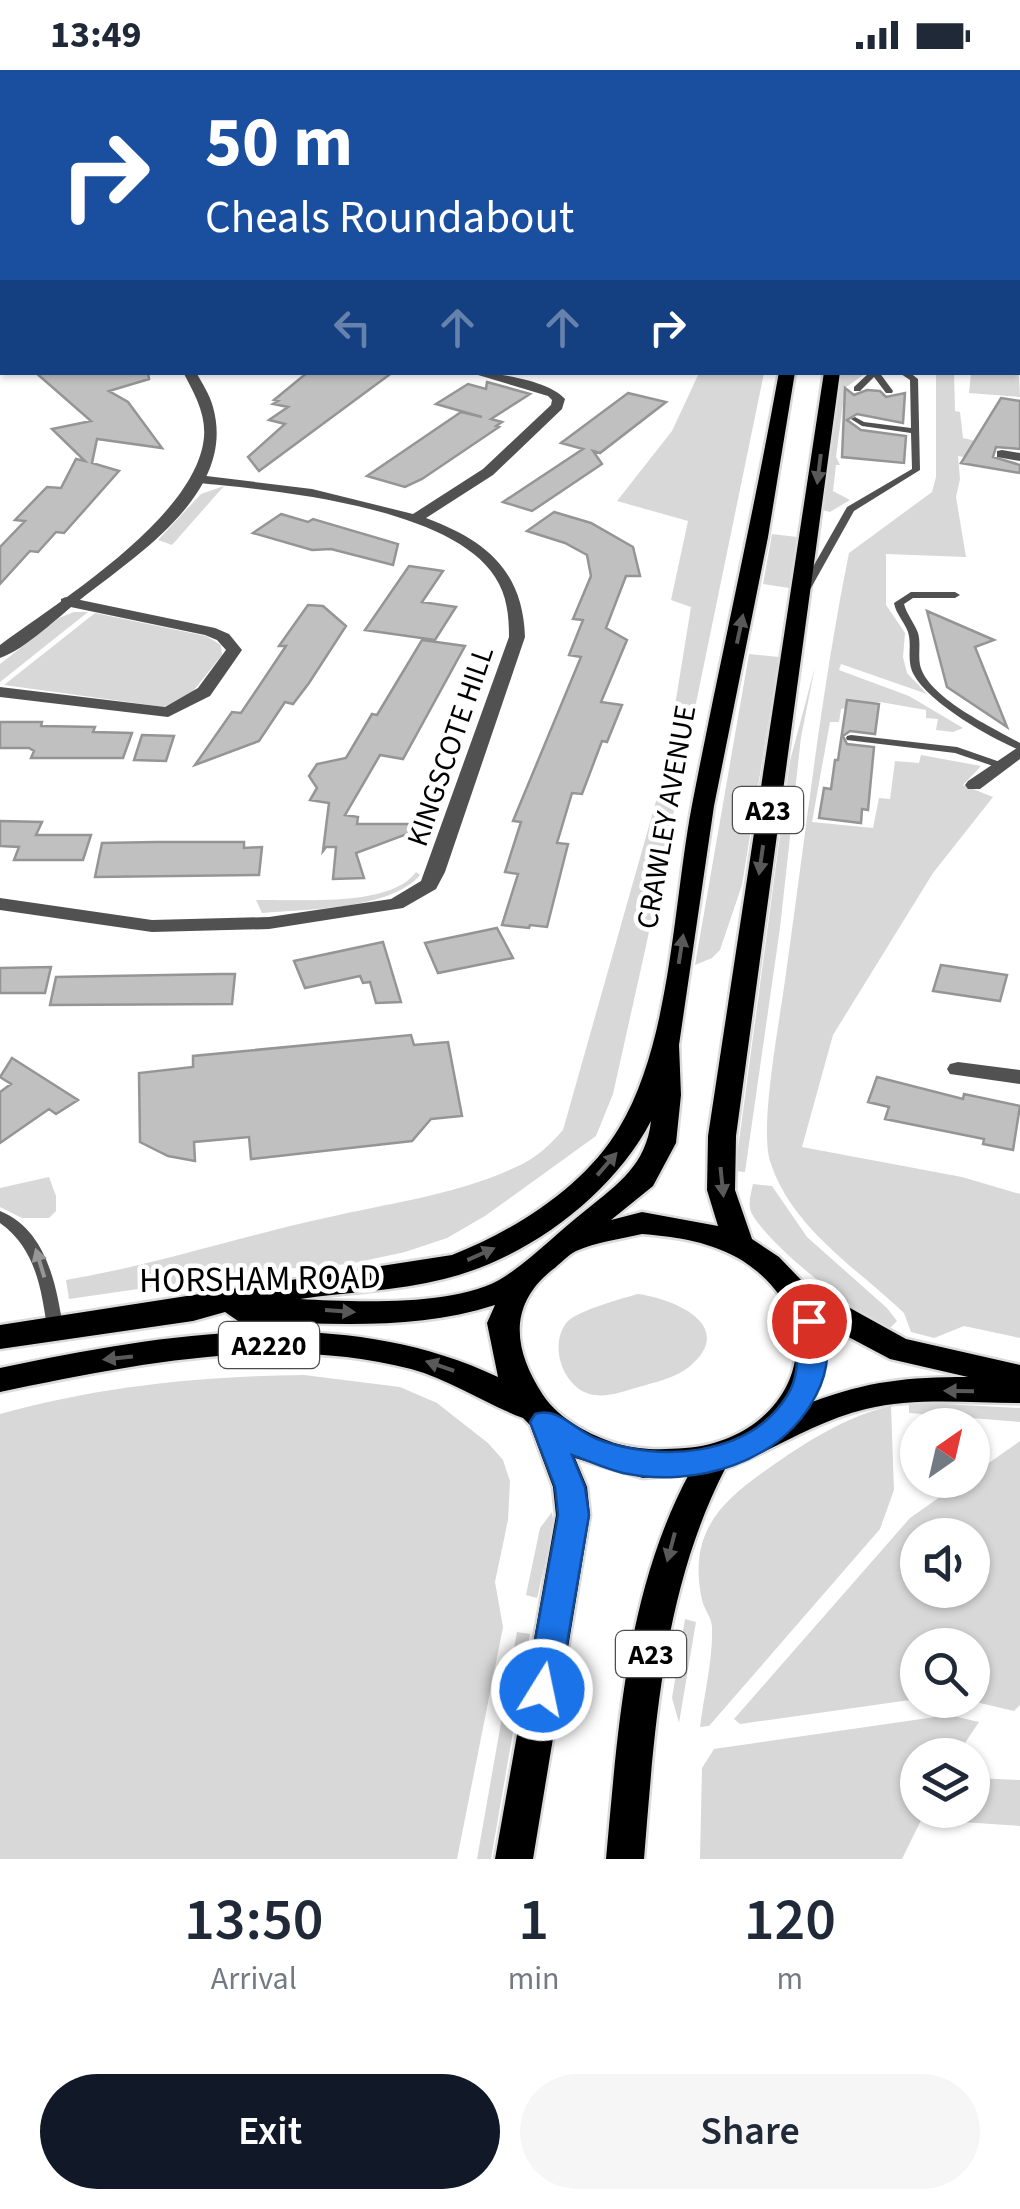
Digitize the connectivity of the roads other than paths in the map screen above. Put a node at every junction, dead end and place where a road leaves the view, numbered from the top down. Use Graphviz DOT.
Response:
graph roads {
  1 [pos="191,375"];
  2 [pos="485,375"];
  3 [pos="786,375"];
  4 [pos="832,375"];
  5 [pos="873,375"];
  6 [pos="876,375"];
  7 [pos="914,376"];
  8 [pos="857,389"];
  9 [pos="888,392"];
  10 [pos="855,419"];
  11 [pos="916,431"];
  12 [pos="1002,454"];
  13 [pos="1020,457"];
  14 [pos="198,480"];
  15 [pos="413,520"];
  16 [pos="955,594"];
  17 [pos="802,595"];
  18 [pos="66,602"];
  19 [pos="0,653"];
  20 [pos="0,692"];
  21 [pos="850,738"];
  22 [pos="1020,749"];
  23 [pos="999,765"];
  24 [pos="974,786"];
  25 [pos="0,904"];
  26 [pos="666,1045"];
  27 [pos="958,1069"];
  28 [pos="1020,1077"];
  29 [pos="0,1216"];
  30 [pos="568,1239"];
  31 [pos="739,1245"];
  32 [pos="518,1284"];
  33 [pos="794,1291"];
  34 [pos="179,1309"];
  35 [pos="55,1326"];
  36 [pos="0,1336"];
  37 [pos="1020,1377"];
  38 [pos="0,1380"];
  39 [pos="1020,1390"];
  40 [pos="537,1415"];
  41 [pos="775,1430"];
  42 [pos="713,1460"];
  43 [pos="514,1859"];
  44 [pos="625,1859"];
  1 -- 14 [label="street"];
  2 -- 15 [label="street"];
  26 -- 3 [label="main road, CRAWLEY AVENUE / A23, one-way"];
  4 -- 17 [label="main road, A23, one-way"];
  5 -- 8 [label="lane"];
  6 -- 9 [label="lane"];
  7 -- 11 [label="lane"];
  10 -- 11 [label="lane"];
  11 -- 17 [label="lane"];
  12 -- 13 [label="street"];
  14 -- 15 [label="street, KINGSCOTE HILL"];
  14 -- 18 [label="street"];
  15 -- 25 [label="street, KINGSCOTE HILL"];
  16 -- 22 [label="lane"];
  17 -- 31 [label="main road, A23, one-way"];
  18 -- 19 [label="street"];
  18 -- 20 [label="street"];
  21 -- 23 [label="lane"];
  22 -- 23 [label="street"];
  23 -- 24 [label="street"];
  26 -- 30 [label="main road, CRAWLEY AVENUE / A23"];
  34 -- 26 [label="main road, A2220, one-way"];
  27 -- 28 [label="street"];
  35 -- 29 [label="lane, one-way"];
  30 -- 31 [label="main road"];
  30 -- 32 [label="main road"];
  31 -- 33 [label="main road"];
  34 -- 32 [label="main road, HORSHAM ROAD / A2220, one-way"];
  32 -- 40 [label="main road"];
  33 -- 37 [label="main road"];
  33 -- 41 [label="main road"];
  34 -- 35 [label="main road, HORSHAM ROAD / A2220"];
  35 -- 36 [label="main road, HORSHAM ROAD / A2220"];
  40 -- 38 [label="main road, A2220, one-way"];
  39 -- 41 [label="main road, one-way"];
  40 -- 42 [label="main road"];
  40 -- 43 [label="main road"];
  41 -- 42 [label="main road"];
  42 -- 44 [label="main road, A23, one-way"];
}
